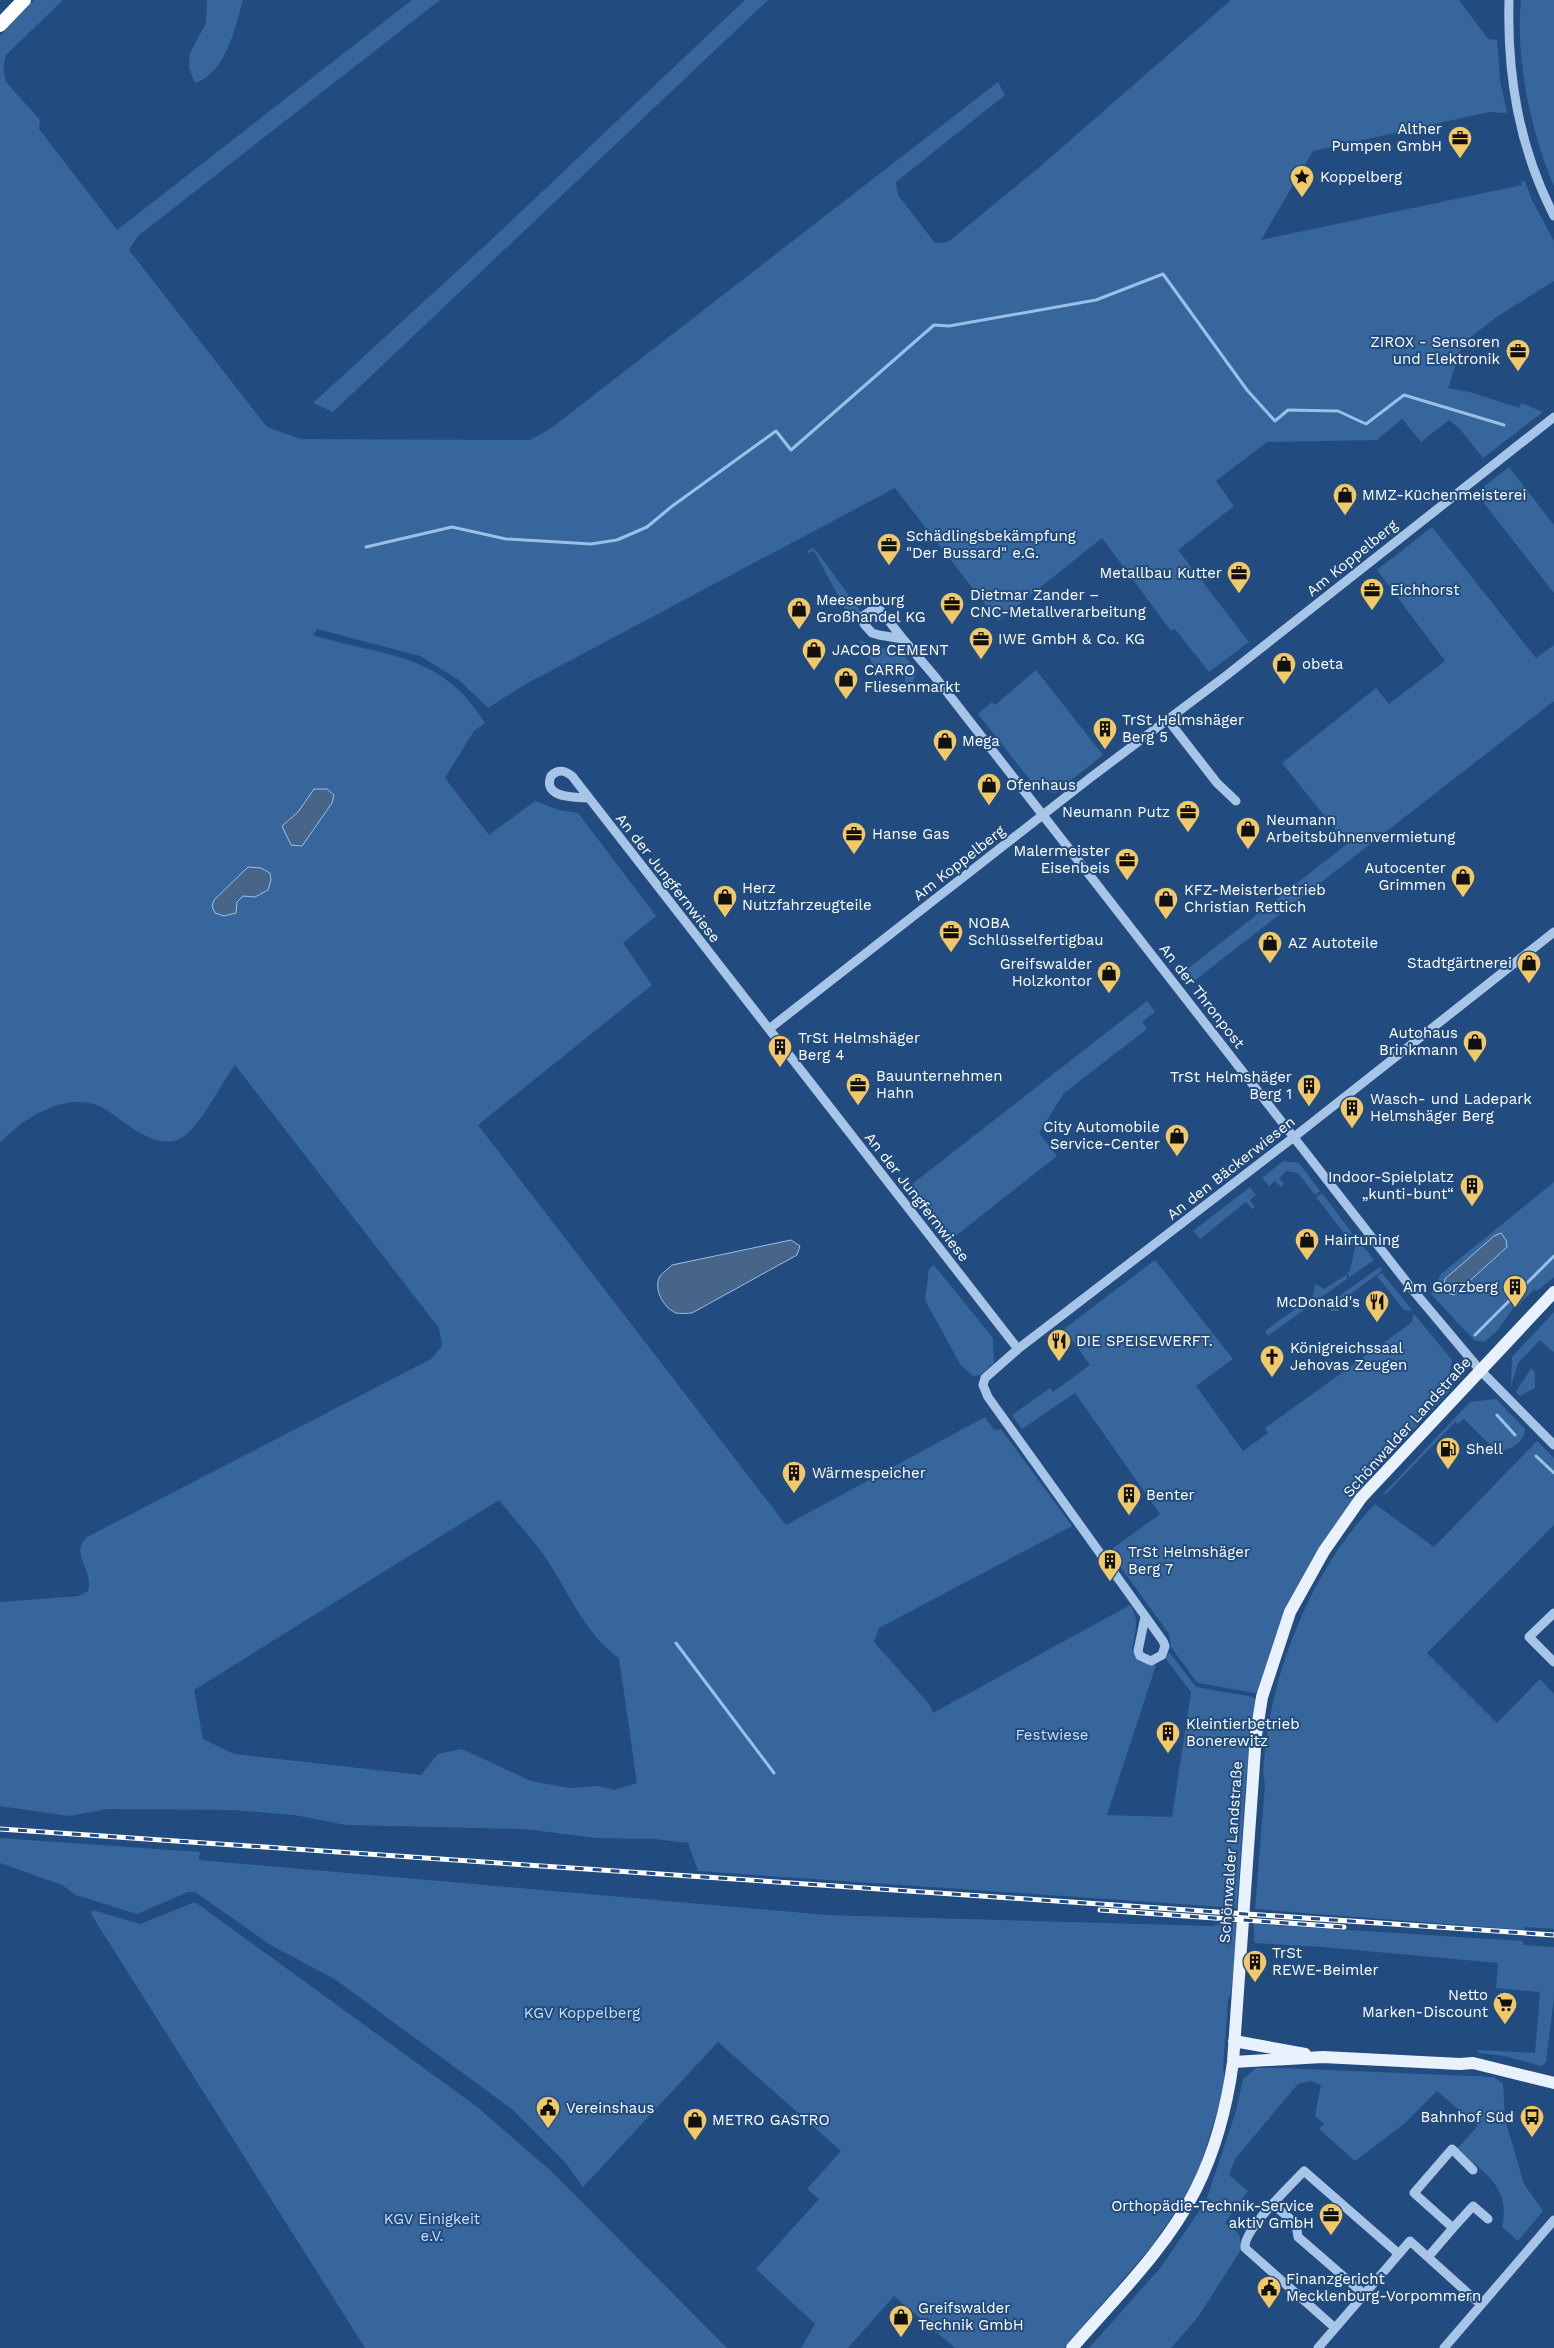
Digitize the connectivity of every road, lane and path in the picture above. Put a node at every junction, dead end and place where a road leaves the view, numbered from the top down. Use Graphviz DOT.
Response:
graph roads {
  1 [pos="24,0"];
  2 [pos="1510,0"];
  3 [pos="0,26"];
  4 [pos="1554,216"];
  5 [pos="1554,417"];
  6 [pos="903,639"];
  7 [pos="1168,720"];
  8 [pos="588,798"];
  9 [pos="1236,801"];
  10 [pos="1043,815"];
  11 [pos="1554,932"];
  12 [pos="769,1029"];
  13 [pos="1294,1137"];
  14 [pos="1554,1292"];
  15 [pos="1018,1349"];
  16 [pos="1480,1370"];
  17 [pos="1554,1445"];
  18 [pos="1554,1613"];
  19 [pos="1145,1617"];
  20 [pos="1554,1662"];
  21 [pos="1234,2041"];
  22 [pos="1323,2057"];
  23 [pos="1233,2062"];
  24 [pos="1554,2083"];
  25 [pos="1473,2170"];
  26 [pos="1274,2205"];
  27 [pos="1488,2219"];
  28 [pos="1554,2220"];
  29 [pos="1453,2228"];
  30 [pos="1399,2254"];
  31 [pos="1428,2257"];
  32 [pos="1365,2295"];
  33 [pos="1481,2305"];
  34 [pos="1335,2328"];
  35 [pos="1072,2348"];
  36 [pos="1318,2348"];
  37 [pos="1444,2348"];
  1 -- 3 [label="highway"];
  2 -- 4 [label="street"];
  5 -- 7 [label="street, Am Koppelberg"];
  6 -- 10 [label="street, An der Thronpost"];
  7 -- 9 [label="street"];
  7 -- 10 [label="street, Am Koppelberg"];
  8 -- 12 [label="street, An der Jungfernwiese"];
  10 -- 12 [label="street, Am Koppelberg"];
  10 -- 13 [label="street, An der Thronpost"];
  11 -- 13 [label="street, An den Bäckerwiesen"];
  12 -- 15 [label="street, An der Jungfernwiese"];
  13 -- 15 [label="street, An den Bäckerwiesen"];
  13 -- 16 [label="street, An der Thronpost"];
  14 -- 16 [label="main road, Schönwalder Landstraße"];
  15 -- 19 [label="street"];
  16 -- 17 [label="street"];
  16 -- 21 [label="main road, Schönwalder Landstraße"];
  18 -- 20 [label="street"];
  21 -- 22 [label="main road"];
  21 -- 23 [label="main road, Schönwalder Landstraße"];
  22 -- 23 [label="main road"];
  22 -- 24 [label="main road"];
  23 -- 35 [label="main road, Schönwalder Landstraße"];
  25 -- 29 [label="street"];
  26 -- 30 [label="street"];
  26 -- 32 [label="street"];
  26 -- 34 [label="street"];
  27 -- 29 [label="street"];
  28 -- 33 [label="street"];
  29 -- 31 [label="street"];
  30 -- 31 [label="street"];
  30 -- 32 [label="street"];
  31 -- 33 [label="street"];
  32 -- 34 [label="street"];
  33 -- 37 [label="street"];
  34 -- 36 [label="street"];
}
